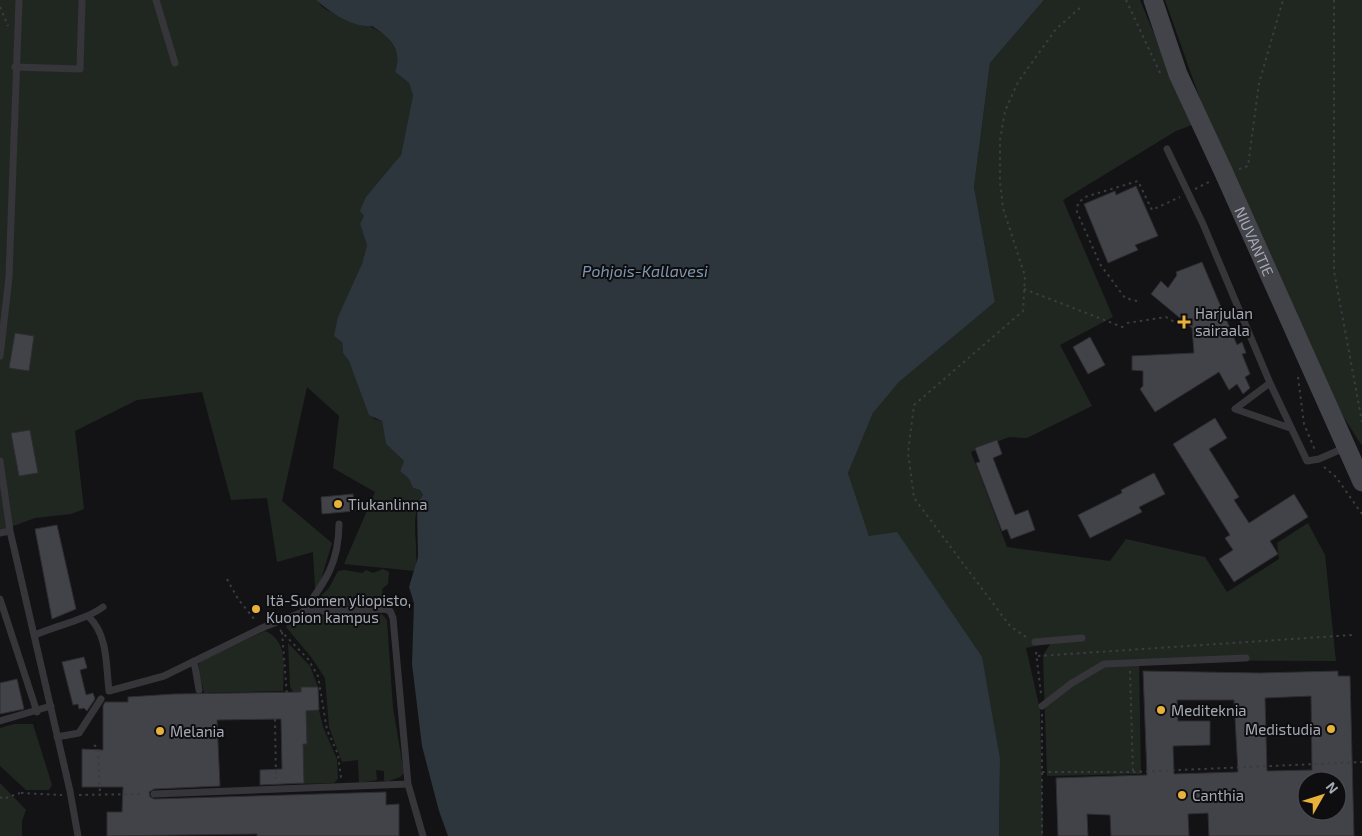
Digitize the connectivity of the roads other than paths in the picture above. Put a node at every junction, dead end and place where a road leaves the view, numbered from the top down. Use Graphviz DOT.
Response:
graph roads {
  1 [pos="20,0"];
  2 [pos="82,0"];
  3 [pos="156,0"];
  4 [pos="1153,0"];
  5 [pos="175,63"];
  6 [pos="15,67"];
  7 [pos="1167,149"];
  8 [pos="0,344"];
  9 [pos="0,356"];
  10 [pos="1270,383"];
  11 [pos="1290,428"];
  12 [pos="1346,447"];
  13 [pos="0,461"];
  14 [pos="1362,482"];
  15 [pos="339,524"];
  16 [pos="10,531"];
  17 [pos="0,533"];
  18 [pos="0,599"];
  19 [pos="103,607"];
  20 [pos="303,612"];
  21 [pos="89,617"];
  22 [pos="35,634"];
  23 [pos="1082,638"];
  24 [pos="1035,642"];
  25 [pos="1246,658"];
  26 [pos="194,661"];
  27 [pos="199,690"];
  28 [pos="101,698"];
  29 [pos="51,706"];
  30 [pos="1042,706"];
  31 [pos="37,712"];
  32 [pos="0,721"];
  33 [pos="58,737"];
  34 [pos="408,784"];
  35 [pos="154,794"];
  36 [pos="78,836"];
  37 [pos="424,836"];
  1 -- 6 [label="lane"];
  2 -- 6 [label="lane"];
  3 -- 5 [label="lane"];
  4 -- 12 [label="street, NIUVANTIE"];
  6 -- 8 [label="lane"];
  7 -- 10 [label="lane"];
  8 -- 9 [label="lane"];
  10 -- 11 [label="lane"];
  10 -- 11 [label="lane"];
  11 -- 12 [label="lane"];
  12 -- 14 [label="street, NIUVANTIE"];
  13 -- 16 [label="lane"];
  15 -- 20 [label="lane"];
  16 -- 17 [label="lane"];
  16 -- 22 [label="lane"];
  18 -- 31 [label="lane"];
  19 -- 21 [label="lane"];
  20 -- 26 [label="lane"];
  20 -- 34 [label="lane"];
  21 -- 22 [label="lane"];
  21 -- 26 [label="lane"];
  22 -- 29 [label="lane"];
  23 -- 24 [label="lane"];
  25 -- 30 [label="lane"];
  26 -- 27 [label="lane"];
  28 -- 33 [label="lane"];
  29 -- 31 [label="lane"];
  29 -- 33 [label="lane"];
  31 -- 32 [label="lane"];
  33 -- 36 [label="lane"];
  34 -- 35 [label="lane"];
  34 -- 37 [label="lane"];
}
